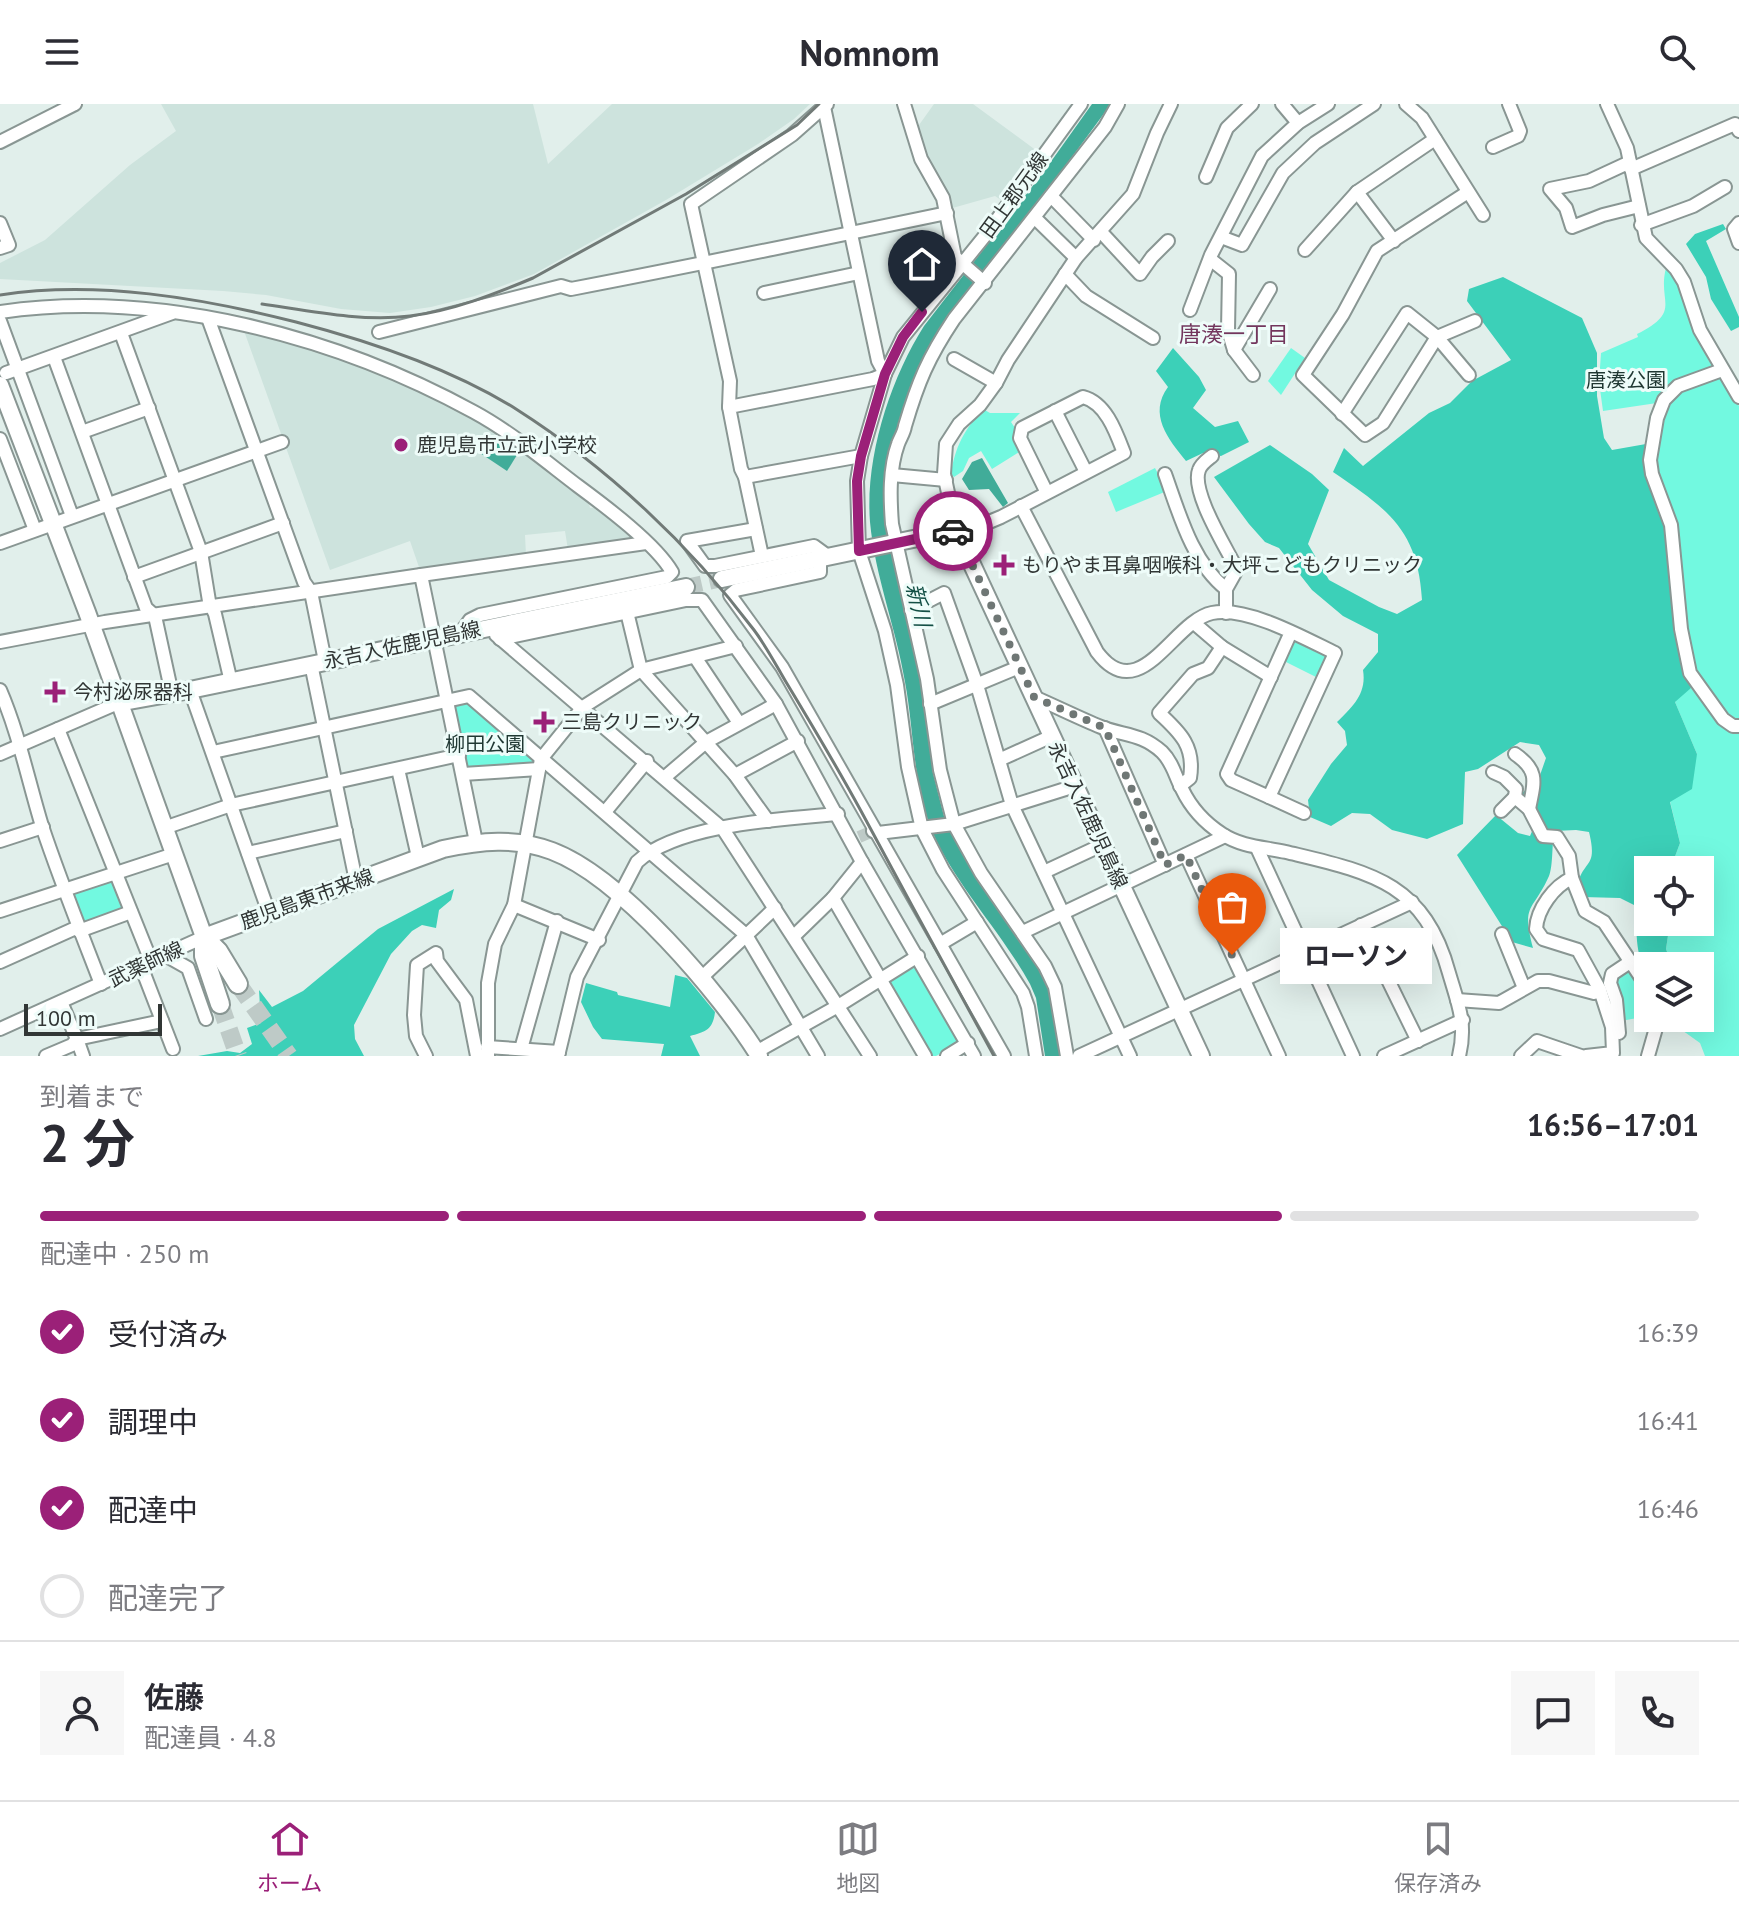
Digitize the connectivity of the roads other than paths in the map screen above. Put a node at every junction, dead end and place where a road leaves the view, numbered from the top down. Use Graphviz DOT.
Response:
graph roads {
  1 [pos="75,104"];
  2 [pos="904,104"];
  3 [pos="1081,104"];
  4 [pos="1118,104"];
  5 [pos="1171,104"];
  6 [pos="1252,104"];
  7 [pos="1282,104"];
  8 [pos="1328,104"];
  9 [pos="1374,104"];
  10 [pos="1406,104"];
  11 [pos="1428,104"];
  12 [pos="1509,104"];
  13 [pos="1607,104"];
  14 [pos="826,105"];
  15 [pos="49,110"];
  16 [pos="1422,118"];
  17 [pos="1298,123"];
  18 [pos="1739,131"];
  19 [pos="1435,139"];
  20 [pos="0,142"];
  21 [pos="1493,147"];
  22 [pos="1630,166"];
  23 [pos="1206,177"];
  24 [pos="1725,187"];
  25 [pos="1357,192"];
  26 [pos="1468,192"];
  27 [pos="1051,196"];
  28 [pos="1639,206"];
  29 [pos="947,213"];
  30 [pos="1483,215"];
  31 [pos="1035,218"];
  32 [pos="0,223"];
  33 [pos="1739,223"];
  34 [pos="1641,225"];
  35 [pos="850,234"];
  36 [pos="1097,236"];
  37 [pos="1221,237"];
  38 [pos="1168,241"];
  39 [pos="1394,241"];
  40 [pos="1739,243"];
  41 [pos="0,248"];
  42 [pos="1305,250"];
  43 [pos="1076,258"];
  44 [pos="1210,259"];
  45 [pos="706,263"];
  46 [pos="962,265"];
  47 [pos="859,273"];
  48 [pos="1065,274"];
  49 [pos="985,283"];
  50 [pos="1270,289"];
  51 [pos="764,293"];
  52 [pos="1190,310"];
  53 [pos="0,312"];
  54 [pos="172,313"];
  55 [pos="208,318"];
  56 [pos="0,321"];
  57 [pos="1475,321"];
  58 [pos="379,332"];
  59 [pos="121,333"];
  60 [pos="1437,337"];
  61 [pos="1153,338"];
  62 [pos="1234,350"];
  63 [pos="54,357"];
  64 [pos="954,359"];
  65 [pos="1722,370"];
  66 [pos="885,374"];
  67 [pos="1253,375"];
  68 [pos="1469,375"];
  69 [pos="8,376"];
  70 [pos="996,383"];
  71 [pos="1739,397"];
  72 [pos="729,407"];
  73 [pos="149,408"];
  74 [pos="1055,411"];
  75 [pos="1342,414"];
  76 [pos="82,432"];
  77 [pos="0,439"];
  78 [pos="282,442"];
  79 [pos="256,451"];
  80 [pos="861,456"];
  81 [pos="1212,456"];
  82 [pos="1086,472"];
  83 [pos="1165,474"];
  84 [pos="892,475"];
  85 [pos="745,477"];
  86 [pos="174,480"];
  87 [pos="946,480"];
  88 [pos="1047,493"];
  89 [pos="108,504"];
  90 [pos="1021,506"];
  91 [pos="72,516"];
  92 [pos="53,523"];
  93 [pos="283,523"];
  94 [pos="756,529"];
  95 [pos="35,530"];
  96 [pos="956,530"];
  97 [pos="0,543"];
  98 [pos="646,543"];
  99 [pos="896,543"];
  100 [pos="859,551"];
  101 [pos="201,552"];
  102 [pos="762,556"];
  103 [pos="825,558"];
  104 [pos="421,575"];
  105 [pos="134,577"];
  106 [pos="722,579"];
  107 [pos="686,587"];
  108 [pos="1226,589"];
  109 [pos="311,592"];
  110 [pos="212,606"];
  111 [pos="911,610"];
  112 [pos="627,612"];
  113 [pos="1226,613"];
  114 [pos="155,616"];
  115 [pos="1194,623"];
  116 [pos="91,625"];
  117 [pos="1291,632"];
  118 [pos="494,633"];
  119 [pos="460,634"];
  120 [pos="434,640"];
  121 [pos="0,642"];
  122 [pos="736,646"];
  123 [pos="1222,647"];
  124 [pos="695,657"];
  125 [pos="318,663"];
  126 [pos="1019,667"];
  127 [pos="641,670"];
  128 [pos="1271,677"];
  129 [pos="231,682"];
  130 [pos="977,685"];
  131 [pos="0,690"];
  132 [pos="190,690"];
  133 [pos="172,694"];
  134 [pos="1034,697"];
  135 [pos="448,700"];
  136 [pos="118,703"];
  137 [pos="776,704"];
  138 [pos="930,704"];
  139 [pos="583,707"];
  140 [pos="739,723"];
  141 [pos="1739,726"];
  142 [pos="325,728"];
  143 [pos="1105,728"];
  144 [pos="58,729"];
  145 [pos="1052,736"];
  146 [pos="798,741"];
  147 [pos="706,742"];
  148 [pos="19,746"];
  149 [pos="213,752"];
  150 [pos="0,754"];
  151 [pos="1515,754"];
  152 [pos="459,755"];
  153 [pos="999,760"];
  154 [pos="647,761"];
  155 [pos="540,764"];
  156 [pos="398,769"];
  157 [pos="1493,772"];
  158 [pos="463,774"];
  159 [pos="735,775"];
  160 [pos="665,777"];
  161 [pos="335,782"];
  162 [pos="1075,786"];
  163 [pos="1180,786"];
  164 [pos="1269,797"];
  165 [pos="1515,797"];
  166 [pos="231,805"];
  167 [pos="1012,805"];
  168 [pos="1529,809"];
  169 [pos="1501,811"];
  170 [pos="605,812"];
  171 [pos="1304,813"];
  172 [pos="838,814"];
  173 [pos="768,821"];
  174 [pos="954,824"];
  175 [pos="43,827"];
  176 [pos="164,828"];
  177 [pos="723,829"];
  178 [pos="922,829"];
  179 [pos="346,831"];
  180 [pos="875,832"];
  181 [pos="1225,836"];
  182 [pos="0,841"];
  183 [pos="476,842"];
  184 [pos="524,844"];
  185 [pos="1102,845"];
  186 [pos="1257,848"];
  187 [pos="649,851"];
  188 [pos="248,853"];
  189 [pos="174,854"];
  190 [pos="1186,855"];
  191 [pos="418,857"];
  192 [pos="862,862"];
  193 [pos="1165,865"];
  194 [pos="115,872"];
  195 [pos="1044,872"];
  196 [pos="1572,878"];
  197 [pos="356,881"];
  198 [pos="1121,886"];
  199 [pos="65,889"];
  200 [pos="619,895"];
  201 [pos="833,898"];
  202 [pos="1412,902"];
  203 [pos="514,905"];
  204 [pos="775,908"];
  205 [pos="0,911"];
  206 [pos="131,912"];
  207 [pos="269,913"];
  208 [pos="1062,913"];
  209 [pos="557,921"];
  210 [pos="977,922"];
  211 [pos="1361,925"];
  212 [pos="79,929"];
  213 [pos="1023,932"];
  214 [pos="1502,934"];
  215 [pos="746,935"];
  216 [pos="794,936"];
  217 [pos="204,937"];
  218 [pos="599,940"];
  219 [pos="940,944"];
  220 [pos="1304,952"];
  221 [pos="165,955"];
  222 [pos="918,956"];
  223 [pos="0,962"];
  224 [pos="1630,962"];
  225 [pos="146,964"];
  226 [pos="1634,968"];
  227 [pos="700,979"];
  228 [pos="879,980"];
  229 [pos="1243,980"];
  230 [pos="101,984"];
  231 [pos="238,984"];
  232 [pos="1524,988"];
  233 [pos="1600,990"];
  234 [pos="1457,1000"];
  235 [pos="61,1002"];
  236 [pos="220,1004"];
  237 [pos="838,1006"];
  238 [pos="1179,1010"];
  239 [pos="206,1019"];
  240 [pos="1463,1020"];
  241 [pos="162,1021"];
  242 [pos="801,1027"];
  243 [pos="0,1029"];
  244 [pos="1655,1032"];
  245 [pos="1121,1037"];
  246 [pos="77,1039"];
  247 [pos="1418,1041"];
  248 [pos="968,1043"];
  249 [pos="173,1049"];
  250 [pos="521,1049"];
  251 [pos="1555,1051"];
  252 [pos="484,1053"];
  253 [pos="559,1054"];
  254 [pos="757,1054"];
  255 [pos="1463,1055"];
  256 [pos="46,1056"];
  257 [pos="83,1056"];
  258 [pos="426,1056"];
  259 [pos="818,1056"];
  260 [pos="870,1056"];
  261 [pos="925,1056"];
  262 [pos="947,1056"];
  263 [pos="974,1056"];
  264 [pos="1004,1056"];
  265 [pos="1036,1056"];
  266 [pos="1067,1056"];
  267 [pos="1079,1056"];
  268 [pos="1130,1056"];
  269 [pos="1201,1056"];
  270 [pos="1279,1056"];
  271 [pos="1353,1056"];
  272 [pos="1384,1056"];
  273 [pos="1521,1056"];
  274 [pos="1583,1056"];
  275 [pos="1620,1056"];
  276 [pos="1648,1056"];
  1 -- 15 [label="street"];
  2 -- 29 [label="street"];
  3 -- 46 [label="street, 田上郡元線"];
  4 -- 27 [label="street"];
  5 -- 36 [label="street"];
  6 -- 23 [label="street"];
  7 -- 17 [label="street"];
  8 -- 17 [label="street"];
  9 -- 37 [label="street"];
  10 -- 16 [label="street"];
  11 -- 16 [label="street"];
  12 -- 21 [label="street"];
  13 -- 22 [label="street"];
  14 -- 35 [label="street"];
  14 -- 45 [label="street"];
  15 -- 20 [label="street"];
  16 -- 19 [label="street"];
  17 -- 37 [label="street"];
  18 -- 22 [label="street"];
  19 -- 25 [label="street"];
  19 -- 26 [label="street"];
  22 -- 28 [label="street"];
  22 -- 28 [label="street"];
  24 -- 34 [label="street"];
  25 -- 39 [label="street"];
  25 -- 42 [label="street"];
  26 -- 30 [label="street"];
  26 -- 39 [label="street"];
  27 -- 31 [label="street"];
  27 -- 36 [label="street"];
  28 -- 34 [label="street"];
  29 -- 35 [label="street"];
  29 -- 46 [label="street"];
  31 -- 43 [label="street"];
  31 -- 49 [label="street"];
  32 -- 41 [label="street"];
  33 -- 40 [label="street"];
  34 -- 65 [label="street"];
  35 -- 45 [label="street"];
  35 -- 47 [label="street"];
  36 -- 38 [label="street"];
  36 -- 43 [label="street"];
  37 -- 44 [label="street"];
  39 -- 75 [label="street"];
  43 -- 48 [label="street"];
  44 -- 52 [label="street"];
  44 -- 62 [label="street"];
  45 -- 58 [label="street"];
  45 -- 72 [label="street"];
  46 -- 49 [label="street"];
  46 -- 66 [label="street, 田上郡元線"];
  47 -- 51 [label="street"];
  47 -- 66 [label="street"];
  48 -- 61 [label="street"];
  48 -- 70 [label="street"];
  49 -- 84 [label="street"];
  50 -- 62 [label="street"];
  53 -- 54 [label="street"];
  54 -- 55 [label="street"];
  54 -- 59 [label="street"];
  55 -- 79 [label="street"];
  55 -- 98 [label="street"];
  56 -- 69 [label="street"];
  57 -- 60 [label="street"];
  59 -- 63 [label="street"];
  59 -- 73 [label="street"];
  60 -- 68 [label="street"];
  60 -- 75 [label="street"];
  60 -- 75 [label="street"];
  62 -- 67 [label="street"];
  63 -- 69 [label="street"];
  63 -- 76 [label="street"];
  64 -- 70 [label="street"];
  65 -- 71 [label="street"];
  65 -- 141 [label="street"];
  66 -- 72 [label="street"];
  66 -- 80 [label="street, 田上郡元線"];
  69 -- 91 [label="street"];
  69 -- 92 [label="main road"];
  70 -- 87 [label="street"];
  72 -- 85 [label="street"];
  73 -- 76 [label="street"];
  73 -- 86 [label="street"];
  74 -- 82 [label="street"];
  74 -- 82 [label="street"];
  74 -- 88 [label="street"];
  76 -- 89 [label="street"];
  77 -- 95 [label="street"];
  78 -- 79 [label="street"];
  79 -- 86 [label="street"];
  79 -- 93 [label="street"];
  80 -- 85 [label="street"];
  80 -- 100 [label="street, 田上郡元線"];
  81 -- 108 [label="street"];
  82 -- 88 [label="street"];
  83 -- 108 [label="street"];
  84 -- 87 [label="street"];
  84 -- 99 [label="street"];
  85 -- 94 [label="street"];
  86 -- 89 [label="street"];
  86 -- 101 [label="street"];
  87 -- 96 [label="street"];
  88 -- 90 [label="street"];
  89 -- 91 [label="street"];
  89 -- 105 [label="street"];
  90 -- 96 [label="street"];
  90 -- 115 [label="street"];
  91 -- 92 [label="street"];
  92 -- 95 [label="street"];
  92 -- 116 [label="main road"];
  93 -- 101 [label="street"];
  93 -- 109 [label="street"];
  94 -- 102 [label="street"];
  94 -- 102 [label="street"];
  95 -- 97 [label="street"];
  96 -- 99 [label="main road"];
  96 -- 126 [label="main road, 永吉入佐鹿児島線"];
  98 -- 104 [label="street"];
  98 -- 119 [label="street"];
  99 -- 100 [label="main road"];
  99 -- 111 [label="street"];
  100 -- 103 [label="main road"];
  100 -- 178 [label="street, 田上郡元線"];
  101 -- 105 [label="street"];
  101 -- 110 [label="street"];
  102 -- 103 [label="street"];
  103 -- 106 [label="main road"];
  103 -- 180 [label="street"];
  104 -- 109 [label="street"];
  104 -- 120 [label="street"];
  105 -- 114 [label="street"];
  107 -- 118 [label="main road, 永吉入佐鹿児島線"];
  108 -- 113 [label="street"];
  109 -- 110 [label="street"];
  109 -- 125 [label="street"];
  110 -- 114 [label="street"];
  110 -- 129 [label="street"];
  111 -- 130 [label="street"];
  111 -- 138 [label="street"];
  112 -- 118 [label="street"];
  112 -- 122 [label="street"];
  112 -- 127 [label="street"];
  113 -- 115 [label="street"];
  113 -- 117 [label="street"];
  114 -- 116 [label="street"];
  114 -- 133 [label="street"];
  115 -- 123 [label="street"];
  116 -- 121 [label="street"];
  116 -- 136 [label="main road"];
  117 -- 128 [label="street"];
  117 -- 164 [label="street"];
  118 -- 119 [label="main road, 永吉入佐鹿児島線"];
  118 -- 139 [label="street"];
  119 -- 120 [label="main road, 永吉入佐鹿児島線"];
  120 -- 125 [label="main road, 永吉入佐鹿児島線"];
  120 -- 135 [label="street"];
  122 -- 124 [label="street"];
  122 -- 137 [label="street"];
  123 -- 128 [label="street"];
  123 -- 163 [label="street"];
  124 -- 127 [label="street"];
  124 -- 140 [label="street"];
  125 -- 129 [label="main road, 永吉入佐鹿児島線"];
  125 -- 142 [label="street"];
  126 -- 130 [label="street"];
  126 -- 134 [label="main road, 永吉入佐鹿児島線"];
  127 -- 139 [label="street"];
  127 -- 147 [label="street"];
  128 -- 164 [label="street"];
  129 -- 132 [label="main road, 永吉入佐鹿児島線"];
  130 -- 138 [label="street"];
  130 -- 153 [label="street"];
  131 -- 148 [label="street"];
  132 -- 133 [label="main road, 永吉入佐鹿児島線"];
  132 -- 149 [label="street"];
  133 -- 136 [label="main road, 永吉入佐鹿児島線"];
  134 -- 143 [label="street"];
  134 -- 145 [label="main road, 永吉入佐鹿児島線"];
  135 -- 142 [label="street"];
  135 -- 152 [label="street"];
  135 -- 155 [label="street"];
  136 -- 144 [label="street"];
  136 -- 176 [label="main road"];
  137 -- 140 [label="street"];
  137 -- 146 [label="street"];
  138 -- 174 [label="street"];
  139 -- 154 [label="street"];
  139 -- 155 [label="street"];
  140 -- 147 [label="street"];
  142 -- 149 [label="street"];
  142 -- 161 [label="street"];
  143 -- 163 [label="street"];
  143 -- 193 [label="street"];
  144 -- 148 [label="street"];
  144 -- 194 [label="street"];
  145 -- 153 [label="street"];
  145 -- 162 [label="main road, 永吉入佐鹿児島線"];
  146 -- 159 [label="street"];
  146 -- 172 [label="street"];
  147 -- 159 [label="street"];
  147 -- 160 [label="street"];
  148 -- 150 [label="street"];
  148 -- 175 [label="street"];
  149 -- 166 [label="street"];
  151 -- 168 [label="street"];
  152 -- 156 [label="street"];
  152 -- 158 [label="street"];
  153 -- 167 [label="street"];
  154 -- 160 [label="street"];
  154 -- 170 [label="street"];
  155 -- 158 [label="street"];
  155 -- 170 [label="street"];
  155 -- 184 [label="street"];
  156 -- 161 [label="street"];
  156 -- 191 [label="street"];
  157 -- 165 [label="street"];
  158 -- 183 [label="street"];
  159 -- 173 [label="street"];
  160 -- 177 [label="street"];
  161 -- 166 [label="street"];
  161 -- 179 [label="street"];
  162 -- 167 [label="street"];
  162 -- 185 [label="main road, 永吉入佐鹿児島線"];
  163 -- 181 [label="street"];
  164 -- 171 [label="street"];
  165 -- 168 [label="street"];
  165 -- 169 [label="street"];
  166 -- 176 [label="street"];
  166 -- 188 [label="street"];
  167 -- 174 [label="street"];
  167 -- 195 [label="street"];
  168 -- 196 [label="street"];
  170 -- 187 [label="street"];
  172 -- 173 [label="street"];
  172 -- 192 [label="street"];
  173 -- 177 [label="street"];
  174 -- 178 [label="street"];
  174 -- 213 [label="street"];
  175 -- 182 [label="street"];
  175 -- 199 [label="street"];
  176 -- 189 [label="main road"];
  177 -- 187 [label="street"];
  177 -- 204 [label="street"];
  178 -- 180 [label="street"];
  178 -- 210 [label="street, 田上郡元線"];
  179 -- 188 [label="street"];
  179 -- 197 [label="street"];
  180 -- 219 [label="street"];
  181 -- 186 [label="street"];
  181 -- 190 [label="street"];
  183 -- 184 [label="main road, 鹿児島東市来線"];
  183 -- 191 [label="main road, 鹿児島東市来線"];
  184 -- 200 [label="main road, 鹿児島東市来線"];
  184 -- 203 [label="street"];
  185 -- 195 [label="street"];
  185 -- 198 [label="main road, 永吉入佐鹿児島線"];
  186 -- 202 [label="street"];
  186 -- 220 [label="street"];
  187 -- 200 [label="street"];
  187 -- 215 [label="street"];
  188 -- 207 [label="street"];
  189 -- 194 [label="street"];
  189 -- 217 [label="main road"];
  190 -- 193 [label="street"];
  190 -- 229 [label="street"];
  191 -- 197 [label="main road, 鹿児島東市来線"];
  192 -- 201 [label="street"];
  192 -- 222 [label="street"];
  193 -- 198 [label="street"];
  194 -- 199 [label="street"];
  194 -- 206 [label="street"];
  195 -- 208 [label="street"];
  196 -- 224 [label="street"];
  196 -- 233 [label="street"];
  197 -- 207 [label="main road, 鹿児島東市来線"];
  198 -- 208 [label="street"];
  198 -- 238 [label="main road, 永吉入佐鹿児島線"];
  199 -- 205 [label="street"];
  199 -- 212 [label="street"];
  200 -- 218 [label="street"];
  200 -- 227 [label="main road, 鹿児島東市来線"];
  201 -- 216 [label="street"];
  201 -- 228 [label="street"];
  202 -- 211 [label="street"];
  202 -- 234 [label="street"];
  203 -- 209 [label="street"];
  203 -- 252 [label="street"];
  204 -- 215 [label="street"];
  204 -- 216 [label="street"];
  206 -- 212 [label="street"];
  206 -- 225 [label="street"];
  207 -- 217 [label="main road, 鹿児島東市来線"];
  208 -- 213 [label="street"];
  208 -- 245 [label="street"];
  209 -- 218 [label="street"];
  209 -- 250 [label="street"];
  210 -- 219 [label="street"];
  210 -- 265 [label="street, 田上郡元線"];
  211 -- 220 [label="street"];
  211 -- 247 [label="street"];
  212 -- 223 [label="street"];
  212 -- 230 [label="street"];
  213 -- 266 [label="street"];
  214 -- 232 [label="street"];
  215 -- 227 [label="street"];
  215 -- 242 [label="street"];
  216 -- 237 [label="street"];
  217 -- 221 [label="street, 武薬師線"];
  217 -- 231 [label="highway"];
  217 -- 236 [label="highway"];
  218 -- 253 [label="street"];
  219 -- 264 [label="street"];
  220 -- 229 [label="street"];
  220 -- 271 [label="street"];
  221 -- 225 [label="street, 武薬師線"];
  221 -- 239 [label="street"];
  222 -- 228 [label="street"];
  222 -- 248 [label="street"];
  224 -- 226 [label="street"];
  224 -- 275 [label="street"];
  225 -- 230 [label="street, 武薬師線"];
  225 -- 241 [label="street"];
  227 -- 254 [label="main road, 鹿児島東市来線"];
  228 -- 237 [label="street"];
  228 -- 261 [label="street"];
  229 -- 238 [label="street"];
  229 -- 270 [label="street"];
  230 -- 235 [label="street, 武薬師線"];
  232 -- 233 [label="street"];
  232 -- 234 [label="street"];
  233 -- 274 [label="street"];
  234 -- 240 [label="street"];
  235 -- 243 [label="street, 武薬師線"];
  235 -- 246 [label="street"];
  237 -- 242 [label="street"];
  237 -- 260 [label="street"];
  238 -- 245 [label="street"];
  238 -- 269 [label="main road, 永吉入佐鹿児島線"];
  240 -- 247 [label="street"];
  240 -- 255 [label="street"];
  241 -- 246 [label="street"];
  241 -- 249 [label="street"];
  242 -- 254 [label="street"];
  242 -- 259 [label="street"];
  244 -- 276 [label="street"];
  245 -- 267 [label="street"];
  245 -- 268 [label="street"];
  246 -- 256 [label="street"];
  246 -- 257 [label="street"];
  247 -- 272 [label="street"];
  248 -- 262 [label="street"];
  248 -- 263 [label="street"];
  250 -- 252 [label="street"];
  250 -- 253 [label="street"];
  251 -- 273 [label="street"];
  251 -- 274 [label="street"];
  252 -- 258 [label="street"];
}
